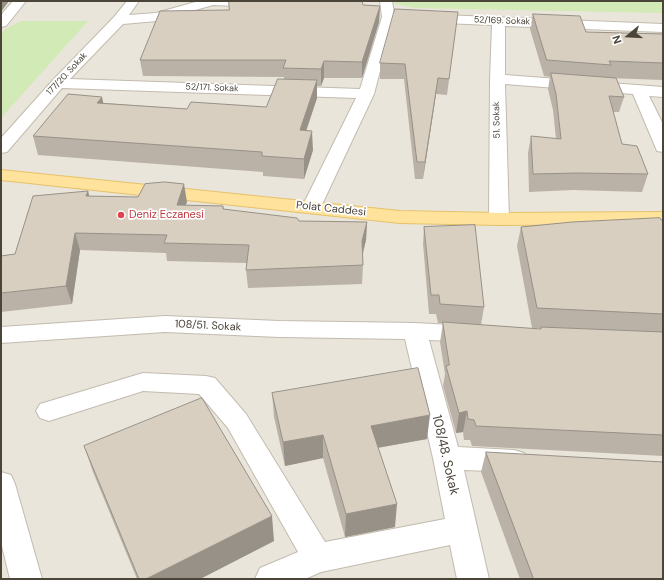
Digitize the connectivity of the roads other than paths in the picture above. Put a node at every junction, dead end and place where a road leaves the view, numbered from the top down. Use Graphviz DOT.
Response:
graph roads {
  1 [pos="20,1"];
  2 [pos="133,1"];
  3 [pos="212,1"];
  4 [pos="275,4"];
  5 [pos="385,9"];
  6 [pos="119,20"];
  7 [pos="499,21"];
  8 [pos="1,23"];
  9 [pos="663,28"];
  10 [pos="497,80"];
  11 [pos="58,83"];
  12 [pos="638,90"];
  13 [pos="663,92"];
  14 [pos="366,94"];
  15 [pos="662,138"];
  16 [pos="1,148"];
  17 [pos="1,175"];
  18 [pos="312,207"];
  19 [pos="659,218"];
  20 [pos="499,219"];
  21 [pos="663,236"];
  22 [pos="415,331"];
  23 [pos="1,335"];
  24 [pos="492,335"];
  25 [pos="48,411"];
  26 [pos="447,458"];
  27 [pos="540,463"];
  28 [pos="1,484"];
  29 [pos="462,530"];
  30 [pos="318,558"];
  31 [pos="26,579"];
  32 [pos="271,579"];
  33 [pos="473,579"];
  1 -- 8 [label="street"];
  2 -- 6 [label="street, 177/20. Sokak"];
  3 -- 4 [label="street"];
  3 -- 6 [label="street"];
  5 -- 7 [label="street, 52/169. Sokak"];
  5 -- 14 [label="street, 52/169. Sokak"];
  6 -- 11 [label="street, 177/20. Sokak"];
  7 -- 9 [label="street, 52/169. Sokak"];
  7 -- 10 [label="street, 51. Sokak"];
  10 -- 12 [label="street"];
  10 -- 20 [label="street, 51. Sokak"];
  11 -- 14 [label="street, 52/171. Sokak"];
  11 -- 16 [label="street, 177/20. Sokak"];
  12 -- 13 [label="street"];
  12 -- 15 [label="street"];
  14 -- 18 [label="street, 52/169. Sokak"];
  17 -- 18 [label="main road, Polat Caddesi"];
  18 -- 20 [label="main road, Polat Caddesi"];
  19 -- 20 [label="main road, Polat Caddesi"];
  19 -- 21 [label="street"];
  22 -- 23 [label="street, 108/51. Sokak"];
  22 -- 24 [label="street, 108/51. Sokak"];
  22 -- 26 [label="street, 108/48. Sokak"];
  25 -- 30 [label="street"];
  26 -- 27 [label="street"];
  26 -- 29 [label="street, 108/48. Sokak"];
  28 -- 31 [label="street"];
  29 -- 30 [label="street"];
  29 -- 33 [label="street, 108/48. Sokak"];
  30 -- 32 [label="street"];
}
